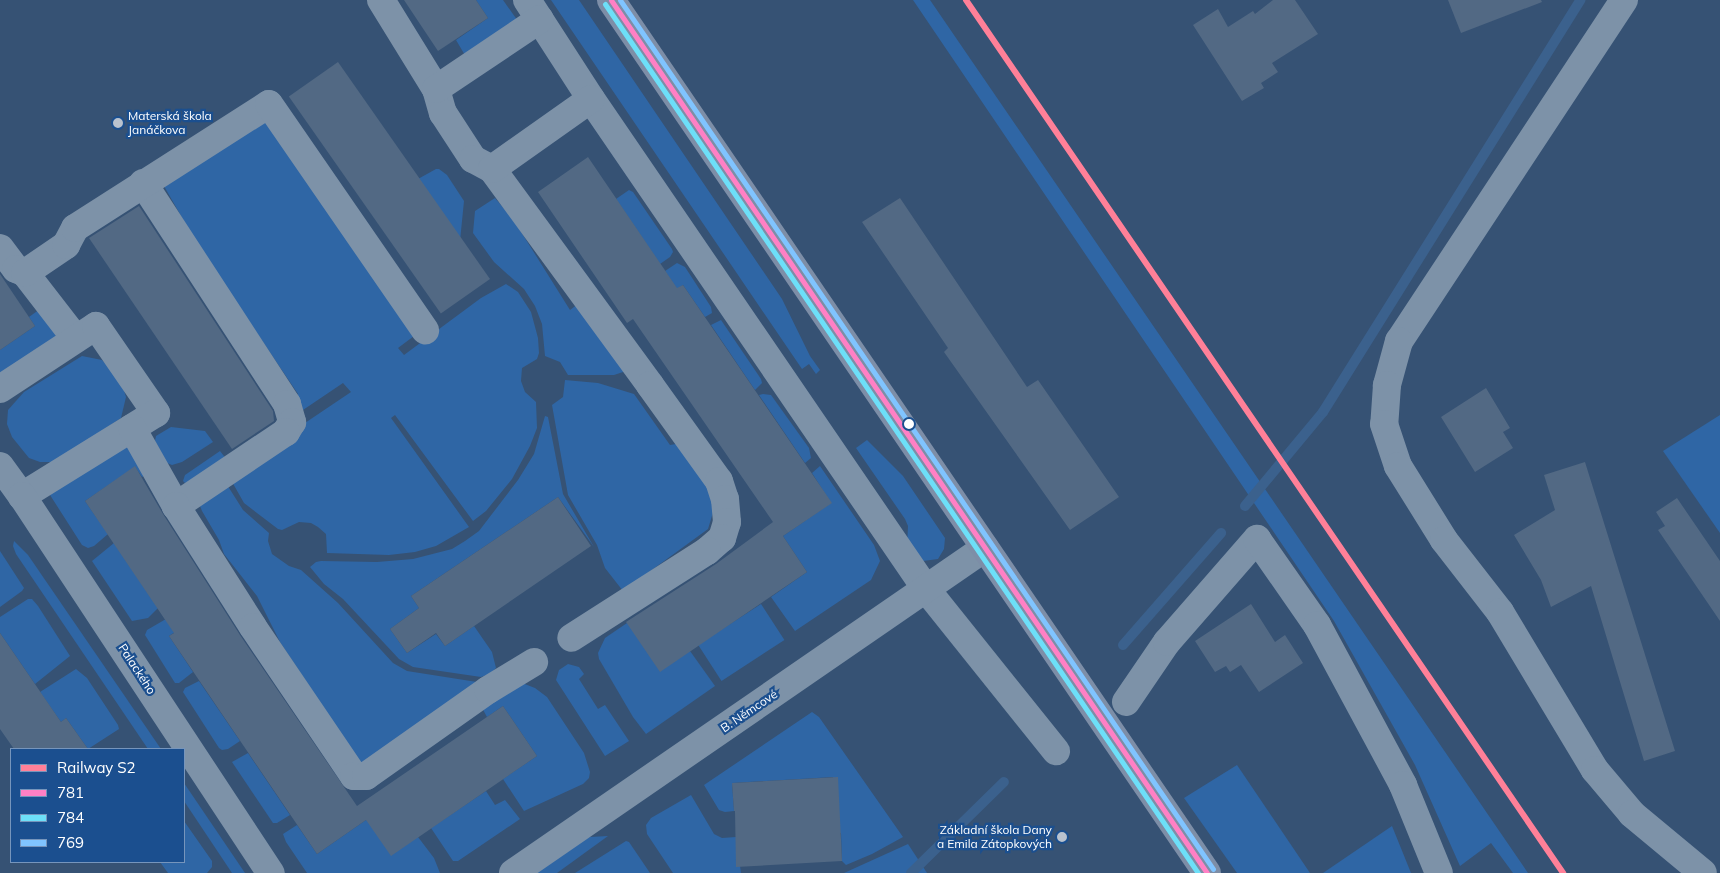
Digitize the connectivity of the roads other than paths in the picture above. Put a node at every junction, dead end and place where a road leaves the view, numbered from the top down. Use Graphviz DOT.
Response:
graph roads {
  1 [pos="381,0"];
  2 [pos="610,0"];
  3 [pos="1624,0"];
  4 [pos="534,10"];
  5 [pos="436,89"];
  6 [pos="591,99"];
  7 [pos="492,169"];
  8 [pos="143,184"];
  9 [pos="0,248"];
  10 [pos="25,274"];
  11 [pos="426,330"];
  12 [pos="76,339"];
  13 [pos="0,389"];
  14 [pos="132,428"];
  15 [pos="0,466"];
  16 [pos="22,496"];
  17 [pos="176,506"];
  18 [pos="984,548"];
  19 [pos="926,589"];
  20 [pos="571,638"];
  21 [pos="534,662"];
  22 [pos="1126,702"];
  23 [pos="1056,751"];
  24 [pos="271,873"];
  25 [pos="513,873"];
  26 [pos="1207,873"];
  27 [pos="1439,873"];
  28 [pos="1703,873"];
  1 -- 5 [label="street"];
  2 -- 18 [label="main road"];
  3 -- 28 [label="street"];
  4 -- 5 [label="street"];
  4 -- 6 [label="street"];
  5 -- 7 [label="street"];
  6 -- 7 [label="street"];
  6 -- 19 [label="street"];
  7 -- 20 [label="street"];
  8 -- 10 [label="street"];
  8 -- 11 [label="street"];
  8 -- 17 [label="street"];
  9 -- 10 [label="street"];
  10 -- 12 [label="street"];
  12 -- 13 [label="street"];
  12 -- 14 [label="street"];
  14 -- 16 [label="street"];
  14 -- 17 [label="street"];
  15 -- 16 [label="street, Palackého"];
  16 -- 24 [label="street, Palackého"];
  17 -- 21 [label="street"];
  18 -- 19 [label="street, B. Němcové"];
  18 -- 26 [label="main road"];
  19 -- 23 [label="street"];
  19 -- 25 [label="street, B. Němcové"];
  22 -- 27 [label="street"];
}
